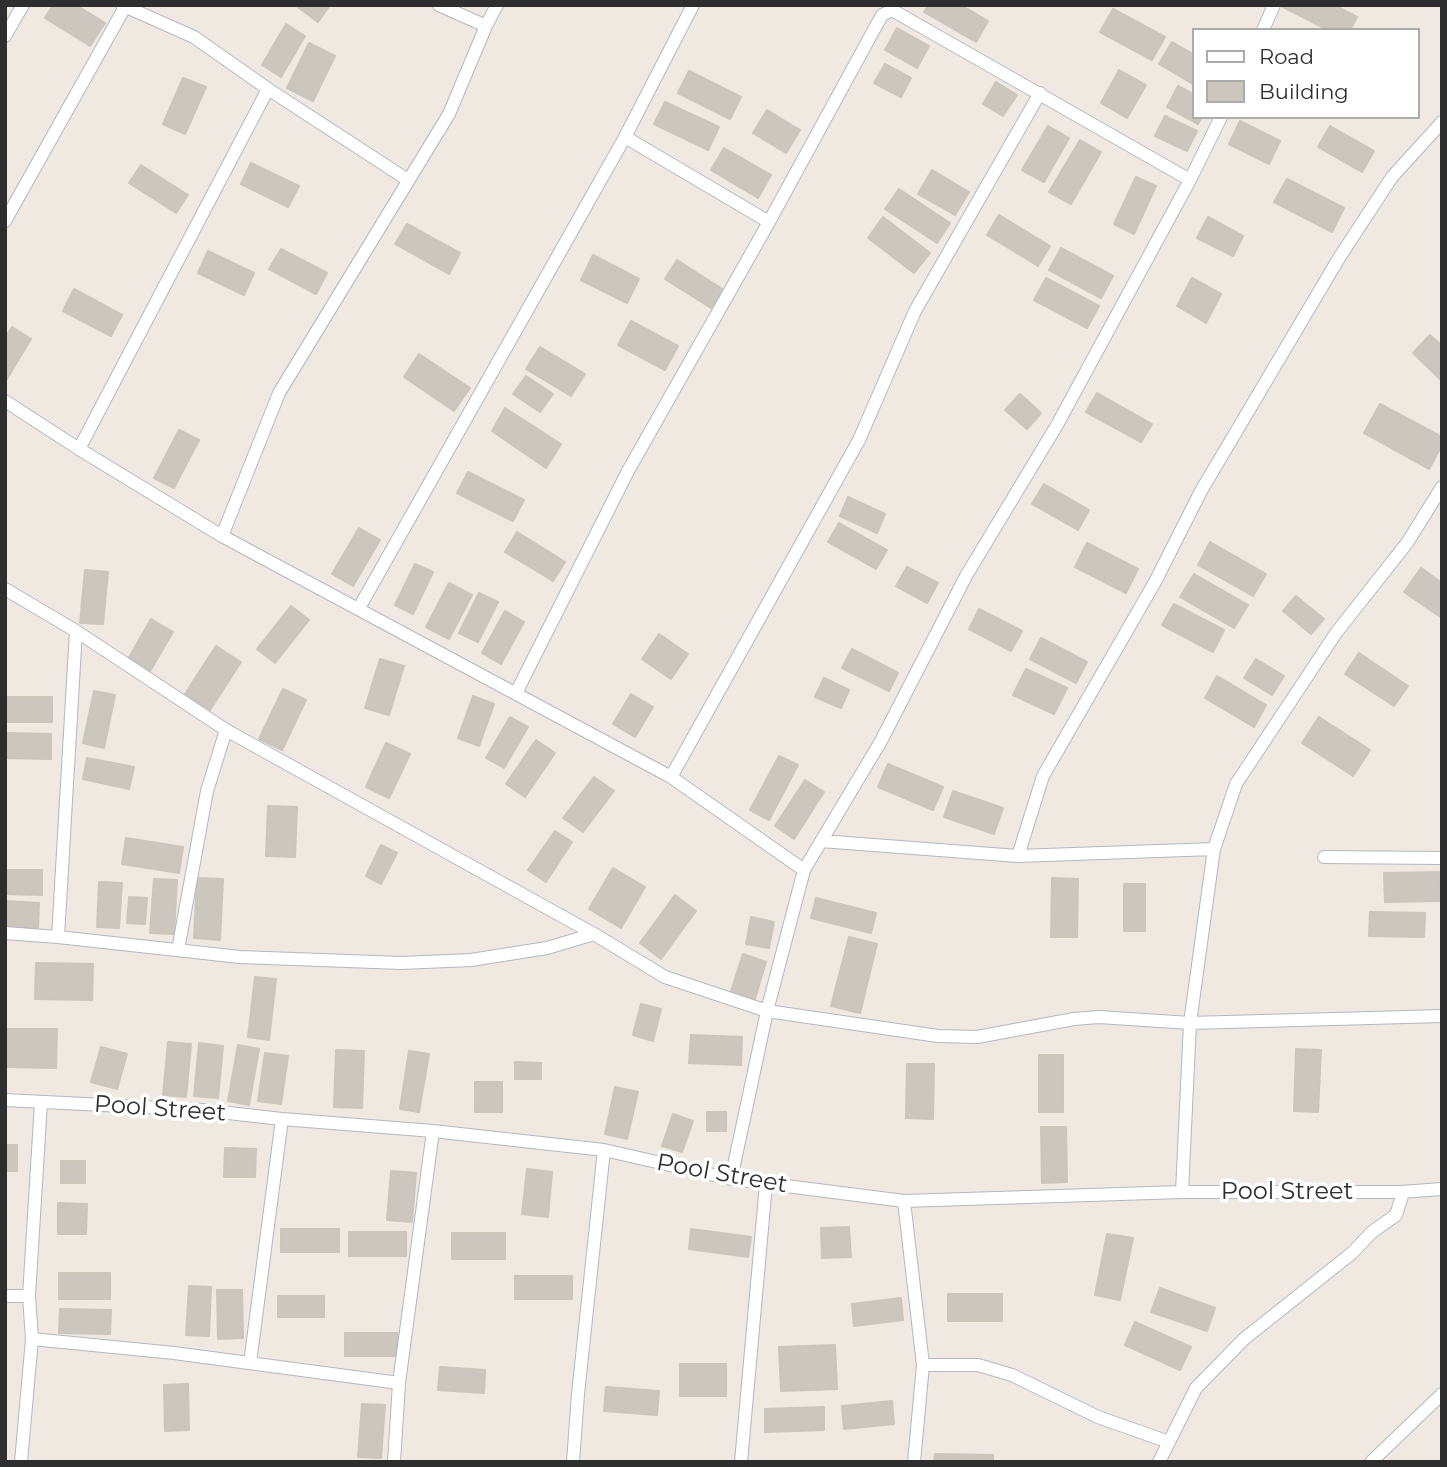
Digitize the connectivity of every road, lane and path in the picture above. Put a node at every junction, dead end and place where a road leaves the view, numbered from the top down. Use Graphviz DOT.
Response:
graph roads {
  1 [pos="23,5"];
  2 [pos="439,5"];
  3 [pos="497,5"];
  4 [pos="693,5"];
  5 [pos="1274,5"];
  6 [pos="124,6"];
  7 [pos="486,26"];
  8 [pos="1264,28"];
  9 [pos="5,36"];
  10 [pos="268,89"];
  11 [pos="1040,93"];
  12 [pos="1220,119"];
  13 [pos="1442,122"];
  14 [pos="625,137"];
  15 [pos="408,180"];
  16 [pos="1190,180"];
  17 [pos="5,221"];
  18 [pos="769,222"];
  19 [pos="5,401"];
  20 [pos="79,449"];
  21 [pos="1442,486"];
  22 [pos="222,536"];
  23 [pos="5,589"];
  24 [pos="359,608"];
  25 [pos="76,631"];
  26 [pos="516,693"];
  27 [pos="226,730"];
  28 [pos="671,777"];
  29 [pos="821,841"];
  30 [pos="1214,849"];
  31 [pos="1018,856"];
  32 [pos="1324,857"];
  33 [pos="1442,858"];
  34 [pos="804,870"];
  35 [pos="5,933"];
  36 [pos="594,934"];
  37 [pos="58,937"];
  38 [pos="178,950"];
  39 [pos="767,1011"];
  40 [pos="1442,1016"];
  41 [pos="1190,1023"];
  42 [pos="5,1100"];
  43 [pos="41,1102"];
  44 [pos="282,1119"];
  45 [pos="433,1130"];
  46 [pos="604,1150"];
  47 [pos="731,1179"];
  48 [pos="766,1184"];
  49 [pos="1442,1189"];
  50 [pos="1182,1192"];
  51 [pos="1401,1192"];
  52 [pos="904,1201"];
  53 [pos="5,1296"];
  54 [pos="29,1296"];
  55 [pos="32,1339"];
  56 [pos="250,1363"];
  57 [pos="923,1365"];
  58 [pos="399,1383"];
  59 [pos="1442,1394"];
  60 [pos="1169,1443"];
  61 [pos="21,1462"];
  62 [pos="394,1462"];
  63 [pos="573,1462"];
  64 [pos="741,1462"];
  65 [pos="914,1462"];
  66 [pos="1159,1462"];
  67 [pos="1371,1462"];
  1 -- 9 [label="street"];
  2 -- 7 [label="street"];
  3 -- 7 [label="street"];
  4 -- 14 [label="street"];
  5 -- 8 [label="street"];
  6 -- 10 [label="street"];
  6 -- 17 [label="street"];
  7 -- 15 [label="street"];
  10 -- 15 [label="street"];
  10 -- 20 [label="street"];
  11 -- 16 [label="street"];
  11 -- 18 [label="street"];
  11 -- 28 [label="street"];
  12 -- 16 [label="street"];
  13 -- 31 [label="street"];
  14 -- 18 [label="street"];
  14 -- 24 [label="street"];
  15 -- 22 [label="street"];
  16 -- 29 [label="street"];
  18 -- 26 [label="street"];
  19 -- 20 [label="street"];
  20 -- 22 [label="street"];
  21 -- 30 [label="street"];
  22 -- 24 [label="street"];
  23 -- 25 [label="street"];
  24 -- 26 [label="street"];
  25 -- 27 [label="street"];
  25 -- 37 [label="street"];
  26 -- 28 [label="street"];
  27 -- 36 [label="street"];
  27 -- 38 [label="street"];
  28 -- 34 [label="street"];
  29 -- 31 [label="street"];
  29 -- 34 [label="street"];
  30 -- 31 [label="street"];
  30 -- 41 [label="street"];
  32 -- 33 [label="street"];
  34 -- 39 [label="street"];
  35 -- 37 [label="street"];
  36 -- 38 [label="street"];
  36 -- 39 [label="street"];
  37 -- 38 [label="street"];
  39 -- 41 [label="street"];
  39 -- 47 [label="street"];
  40 -- 41 [label="street"];
  41 -- 50 [label="street"];
  42 -- 43 [label="street, Pool Street"];
  43 -- 44 [label="street, Pool Street"];
  43 -- 54 [label="street"];
  44 -- 45 [label="street, Pool Street"];
  44 -- 56 [label="street"];
  45 -- 46 [label="street, Pool Street"];
  45 -- 58 [label="street"];
  46 -- 47 [label="street, Pool Street"];
  46 -- 63 [label="street"];
  47 -- 48 [label="street, Pool Street"];
  48 -- 52 [label="street, Pool Street"];
  48 -- 64 [label="street"];
  49 -- 51 [label="street, Pool Street"];
  50 -- 51 [label="street, Pool Street"];
  50 -- 52 [label="street, Pool Street"];
  51 -- 60 [label="street"];
  52 -- 57 [label="street"];
  53 -- 54 [label="street"];
  54 -- 55 [label="street"];
  55 -- 56 [label="street"];
  55 -- 61 [label="street"];
  56 -- 58 [label="street"];
  57 -- 60 [label="street"];
  57 -- 65 [label="street"];
  58 -- 62 [label="street"];
  59 -- 67 [label="street"];
  60 -- 66 [label="street"];
}
